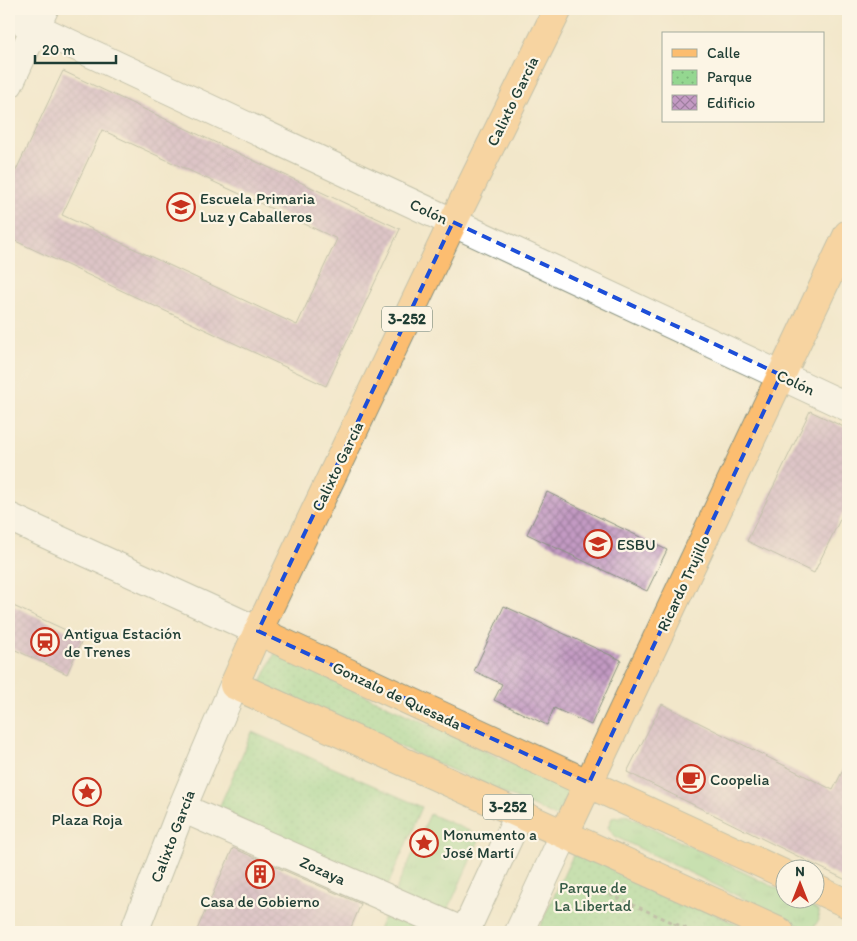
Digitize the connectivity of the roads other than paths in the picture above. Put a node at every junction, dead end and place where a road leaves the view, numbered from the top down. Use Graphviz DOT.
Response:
graph roads {
  1 [pos="558,9"];
  2 [pos="9,15"];
  3 [pos="40,18"];
  4 [pos="9,84"];
  5 [pos="453,222"];
  6 [pos="848,234"];
  7 [pos="781,375"];
  8 [pos="848,407"];
  9 [pos="9,517"];
  10 [pos="258,631"];
  11 [pos="234,685"];
  12 [pos="589,783"];
  13 [pos="182,808"];
  14 [pos="520,813"];
  15 [pos="565,833"];
  16 [pos="774,869"];
  17 [pos="824,893"];
  18 [pos="848,904"];
  19 [pos="134,932"];
  20 [pos="464,932"];
  21 [pos="519,932"];
  22 [pos="780,932"];
  1 -- 5 [label="main road, Calixto García / 3-252"];
  2 -- 3 [label="street, Colón"];
  3 -- 4 [label="street"];
  3 -- 5 [label="street, Colón"];
  5 -- 7 [label="street, Colón"];
  5 -- 10 [label="main road, Calixto García / 3-252"];
  6 -- 7 [label="main road, Ricardo Trujillo"];
  7 -- 8 [label="street, Colón"];
  7 -- 12 [label="main road, Ricardo Trujillo"];
  9 -- 10 [label="street, Gonzalo de Quesada"];
  10 -- 11 [label="main road, Calixto García / 3-252"];
  10 -- 12 [label="main road, Gonzalo de Quesada"];
  11 -- 13 [label="street, Calixto García"];
  11 -- 14 [label="main road, 3-252"];
  12 -- 15 [label="main road, Ricardo Trujillo"];
  12 -- 16 [label="main road, Gonzalo de Quesada"];
  13 -- 19 [label="street, Calixto García"];
  13 -- 20 [label="street, Zozaya"];
  14 -- 15 [label="main road, 3-252"];
  14 -- 20 [label="street"];
  15 -- 21 [label="street, Ricardo Trujillo"];
  15 -- 22 [label="main road, 3-252"];
  17 -- 18 [label="main road"];
}
